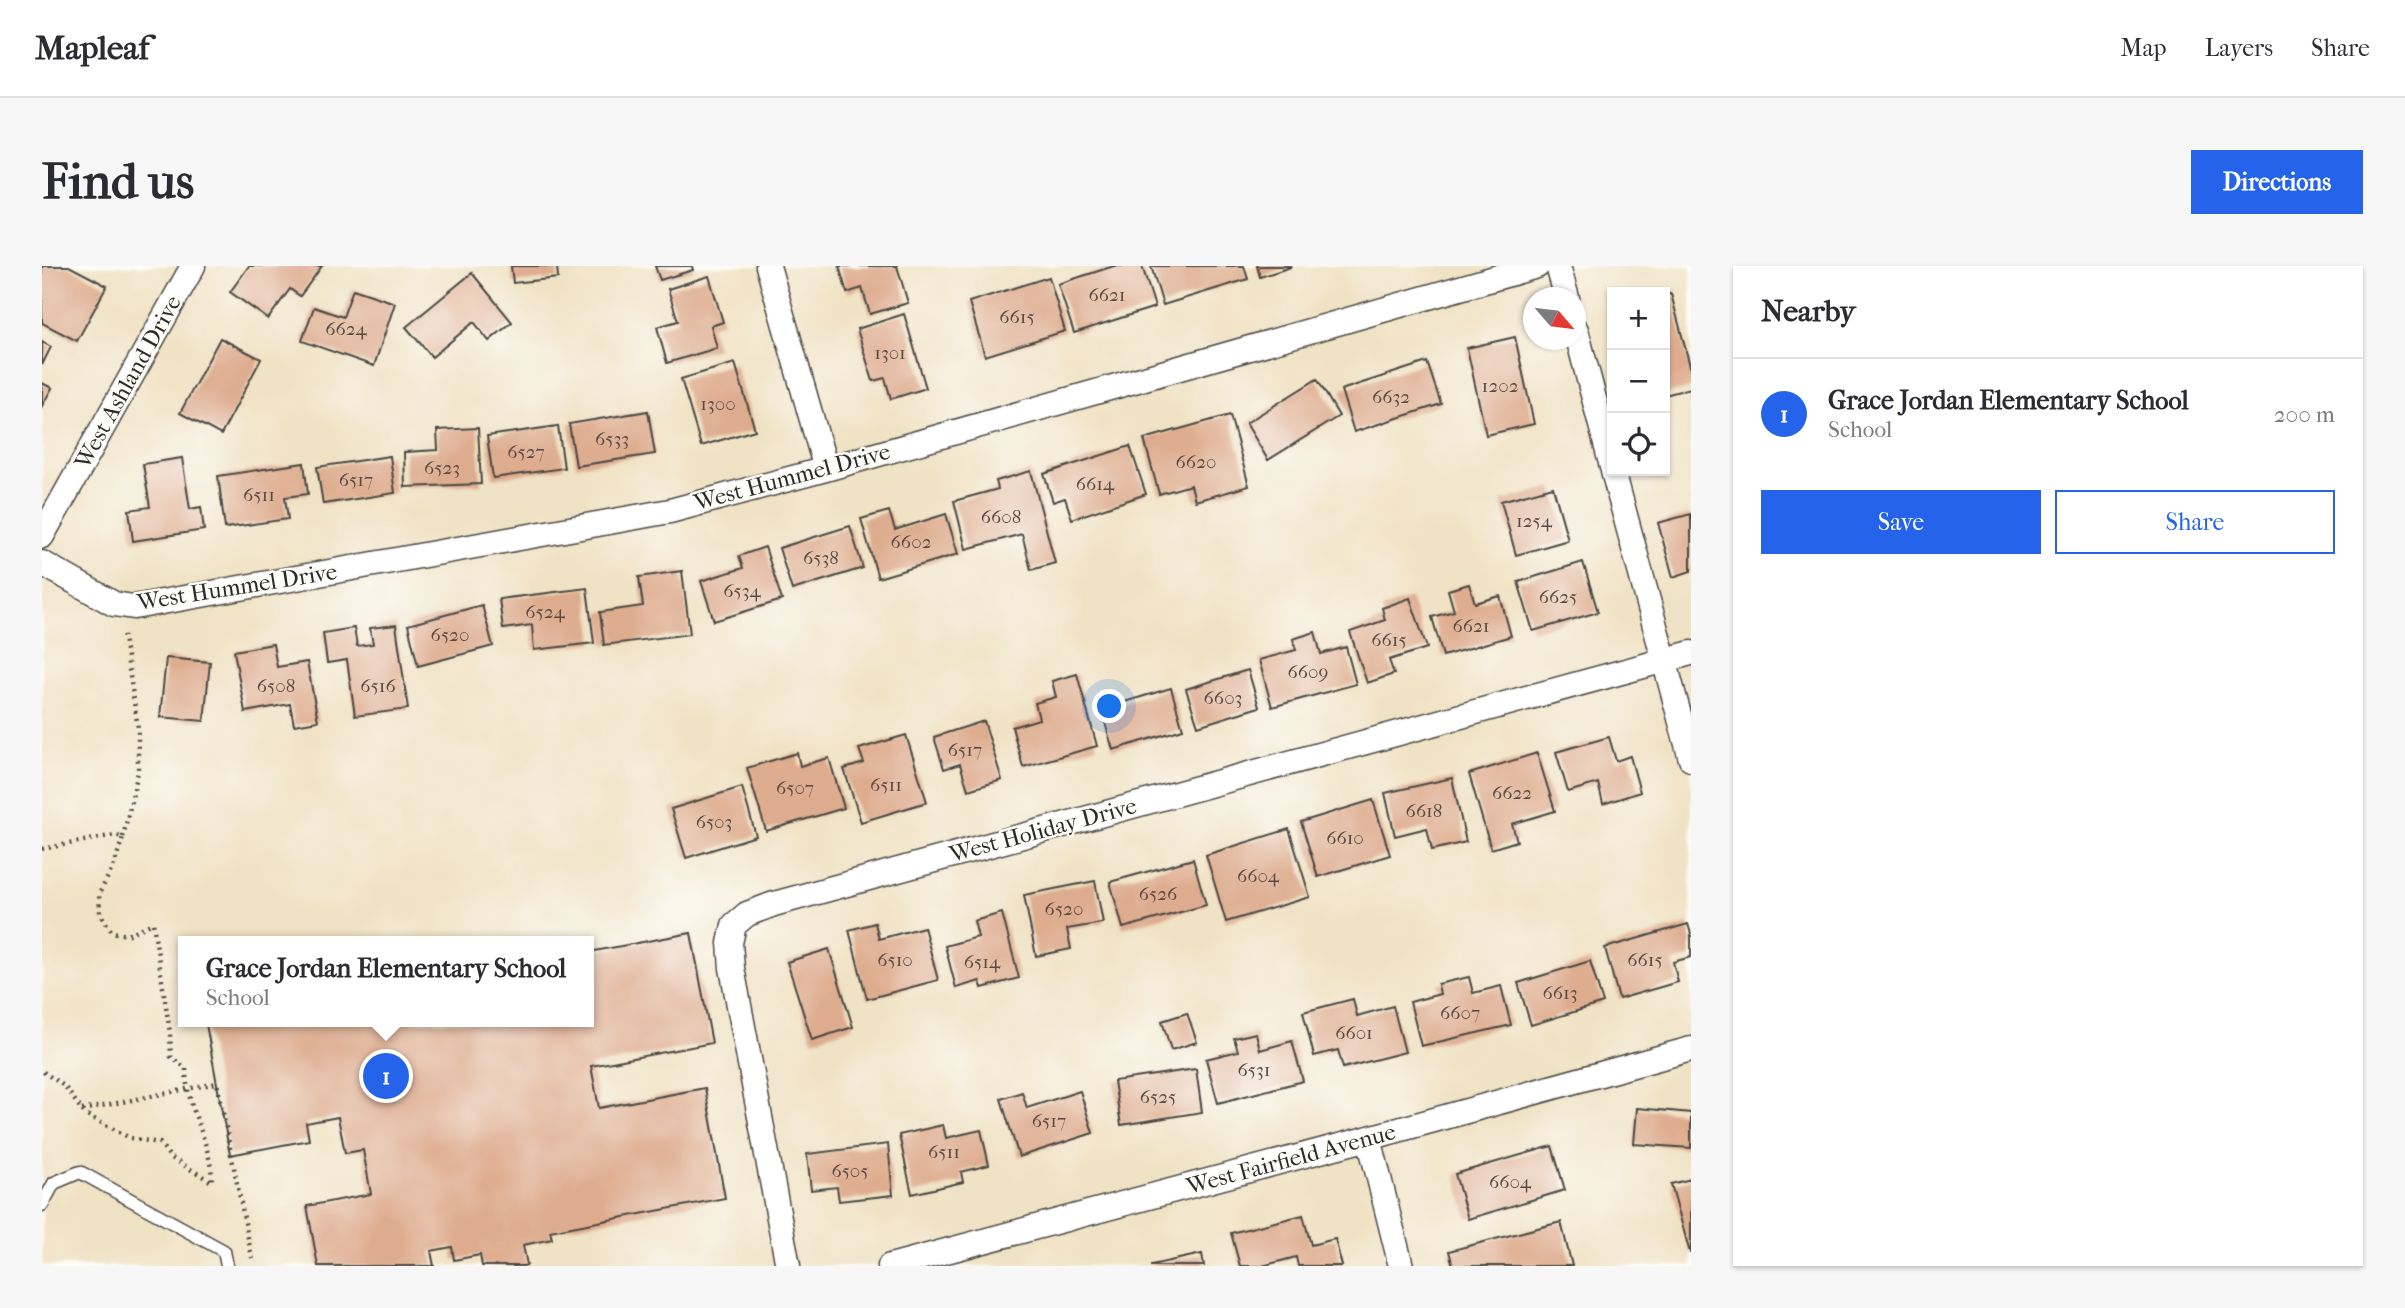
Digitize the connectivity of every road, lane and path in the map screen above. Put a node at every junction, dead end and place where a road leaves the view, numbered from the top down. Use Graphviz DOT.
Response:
graph roads {
  1 [pos="193,266"];
  2 [pos="768,266"];
  3 [pos="1537,266"];
  4 [pos="1558,266"];
  5 [pos="1564,287"];
  6 [pos="1581,350"];
  7 [pos="1607,446"];
  8 [pos="826,469"];
  9 [pos="1615,476"];
  10 [pos="42,536"];
  11 [pos="42,563"];
  12 [pos="124,631"];
  13 [pos="1691,653"];
  14 [pos="1664,660"];
  15 [pos="1691,759"];
  16 [pos="123,837"];
  17 [pos="42,849"];
  18 [pos="1691,1049"];
  19 [pos="42,1071"];
  20 [pos="187,1089"];
  21 [pos="82,1110"];
  22 [pos="1368,1138"];
  23 [pos="42,1205"];
  24 [pos="252,1258"];
  25 [pos="227,1266"];
  26 [pos="788,1266"];
  27 [pos="890,1266"];
  28 [pos="1401,1266"];
  1 -- 10 [label="street, West Ashland Drive"];
  2 -- 8 [label="street"];
  3 -- 8 [label="street, West Hummel Drive"];
  4 -- 5 [label="street"];
  6 -- 7 [label="street"];
  8 -- 11 [label="street, West Hummel Drive"];
  9 -- 14 [label="street"];
  12 -- 16 [label="path"];
  13 -- 14 [label="street, West Holiday Drive"];
  14 -- 15 [label="street"];
  14 -- 26 [label="street, West Holiday Drive"];
  16 -- 17 [label="path"];
  16 -- 20 [label="path"];
  18 -- 22 [label="street, West Fairfield Avenue"];
  19 -- 21 [label="path"];
  20 -- 21 [label="path"];
  20 -- 21 [label="path"];
  20 -- 24 [label="path"];
  22 -- 27 [label="street, West Fairfield Avenue"];
  22 -- 28 [label="street"];
  23 -- 25 [label="lane"];
}
